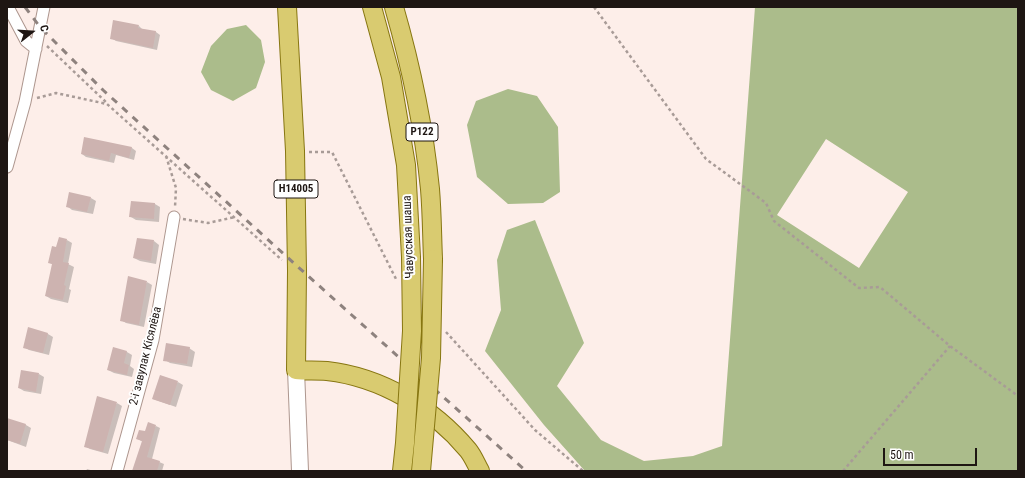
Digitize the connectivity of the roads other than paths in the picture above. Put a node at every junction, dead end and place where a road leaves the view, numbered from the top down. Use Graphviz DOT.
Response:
graph roads {
  1 [pos="8,7"];
  2 [pos="44,7"];
  3 [pos="287,7"];
  4 [pos="372,7"];
  5 [pos="394,7"];
  6 [pos="36,49"];
  7 [pos="7,167"];
  8 [pos="174,217"];
  9 [pos="296,370"];
  10 [pos="116,471"];
  11 [pos="300,471"];
  12 [pos="402,471"];
  13 [pos="420,471"];
  14 [pos="480,471"];
  1 -- 6 [label="street"];
  2 -- 6 [label="street"];
  3 -- 9 [label="main road, Н14005"];
  4 -- 12 [label="main road, Чавусская шаша / Р122, bridge"];
  5 -- 13 [label="main road, Чавусская шаша / Р122, bridge"];
  6 -- 7 [label="street"];
  8 -- 10 [label="street, 2-і завулак Кісялёва"];
  9 -- 11 [label="street, Н14005"];
  9 -- 14 [label="main road"];
}
